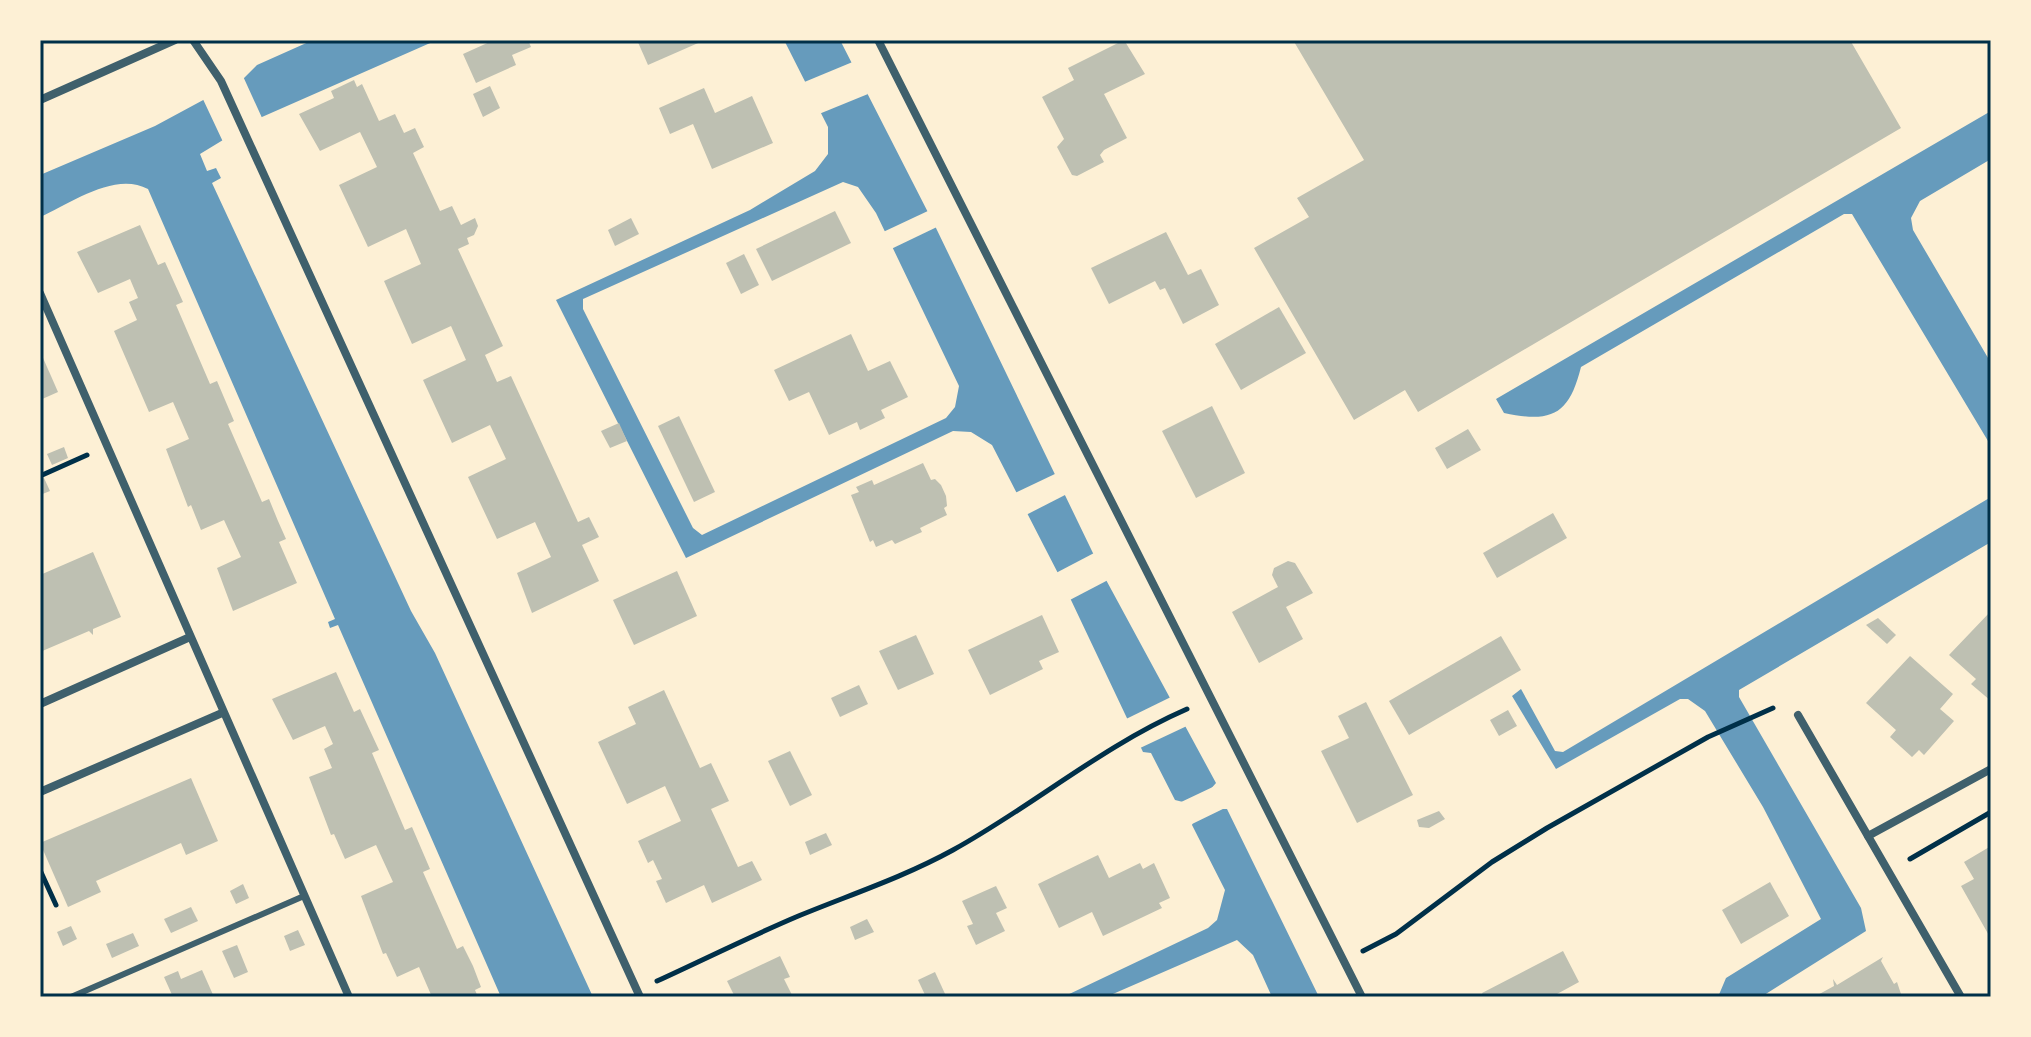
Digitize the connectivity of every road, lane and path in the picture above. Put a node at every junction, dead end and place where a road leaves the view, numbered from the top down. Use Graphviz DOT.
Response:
graph roads {
  1 [pos="175,40"];
  2 [pos="193,40"];
  3 [pos="878,40"];
  4 [pos="40,100"];
  5 [pos="40,293"];
  6 [pos="109,445"];
  7 [pos="40,476"];
  8 [pos="190,637"];
  9 [pos="40,704"];
  10 [pos="1182,711"];
  11 [pos="1760,712"];
  12 [pos="222,713"];
  13 [pos="1798,715"];
  14 [pos="1991,769"];
  15 [pos="40,792"];
  16 [pos="1991,812"];
  17 [pos="1868,836"];
  18 [pos="40,870"];
  19 [pos="1888,871"];
  20 [pos="304,896"];
  21 [pos="56,905"];
  22 [pos="1345,961"];
  23 [pos="638,994"];
  24 [pos="71,997"];
  25 [pos="349,997"];
  26 [pos="1362,997"];
  27 [pos="1961,997"];
  1 -- 4 [label="street"];
  2 -- 23 [label="street"];
  3 -- 22 [label="street"];
  5 -- 6 [label="street"];
  6 -- 7 [label="path"];
  6 -- 8 [label="street"];
  8 -- 9 [label="street"];
  8 -- 12 [label="street"];
  10 -- 23 [label="path"];
  11 -- 22 [label="path"];
  12 -- 15 [label="street"];
  12 -- 20 [label="street"];
  13 -- 17 [label="street"];
  14 -- 17 [label="street"];
  16 -- 19 [label="path"];
  17 -- 19 [label="street"];
  18 -- 21 [label="path"];
  19 -- 27 [label="street"];
  20 -- 24 [label="lane"];
  20 -- 25 [label="street"];
  22 -- 26 [label="street"];
}
